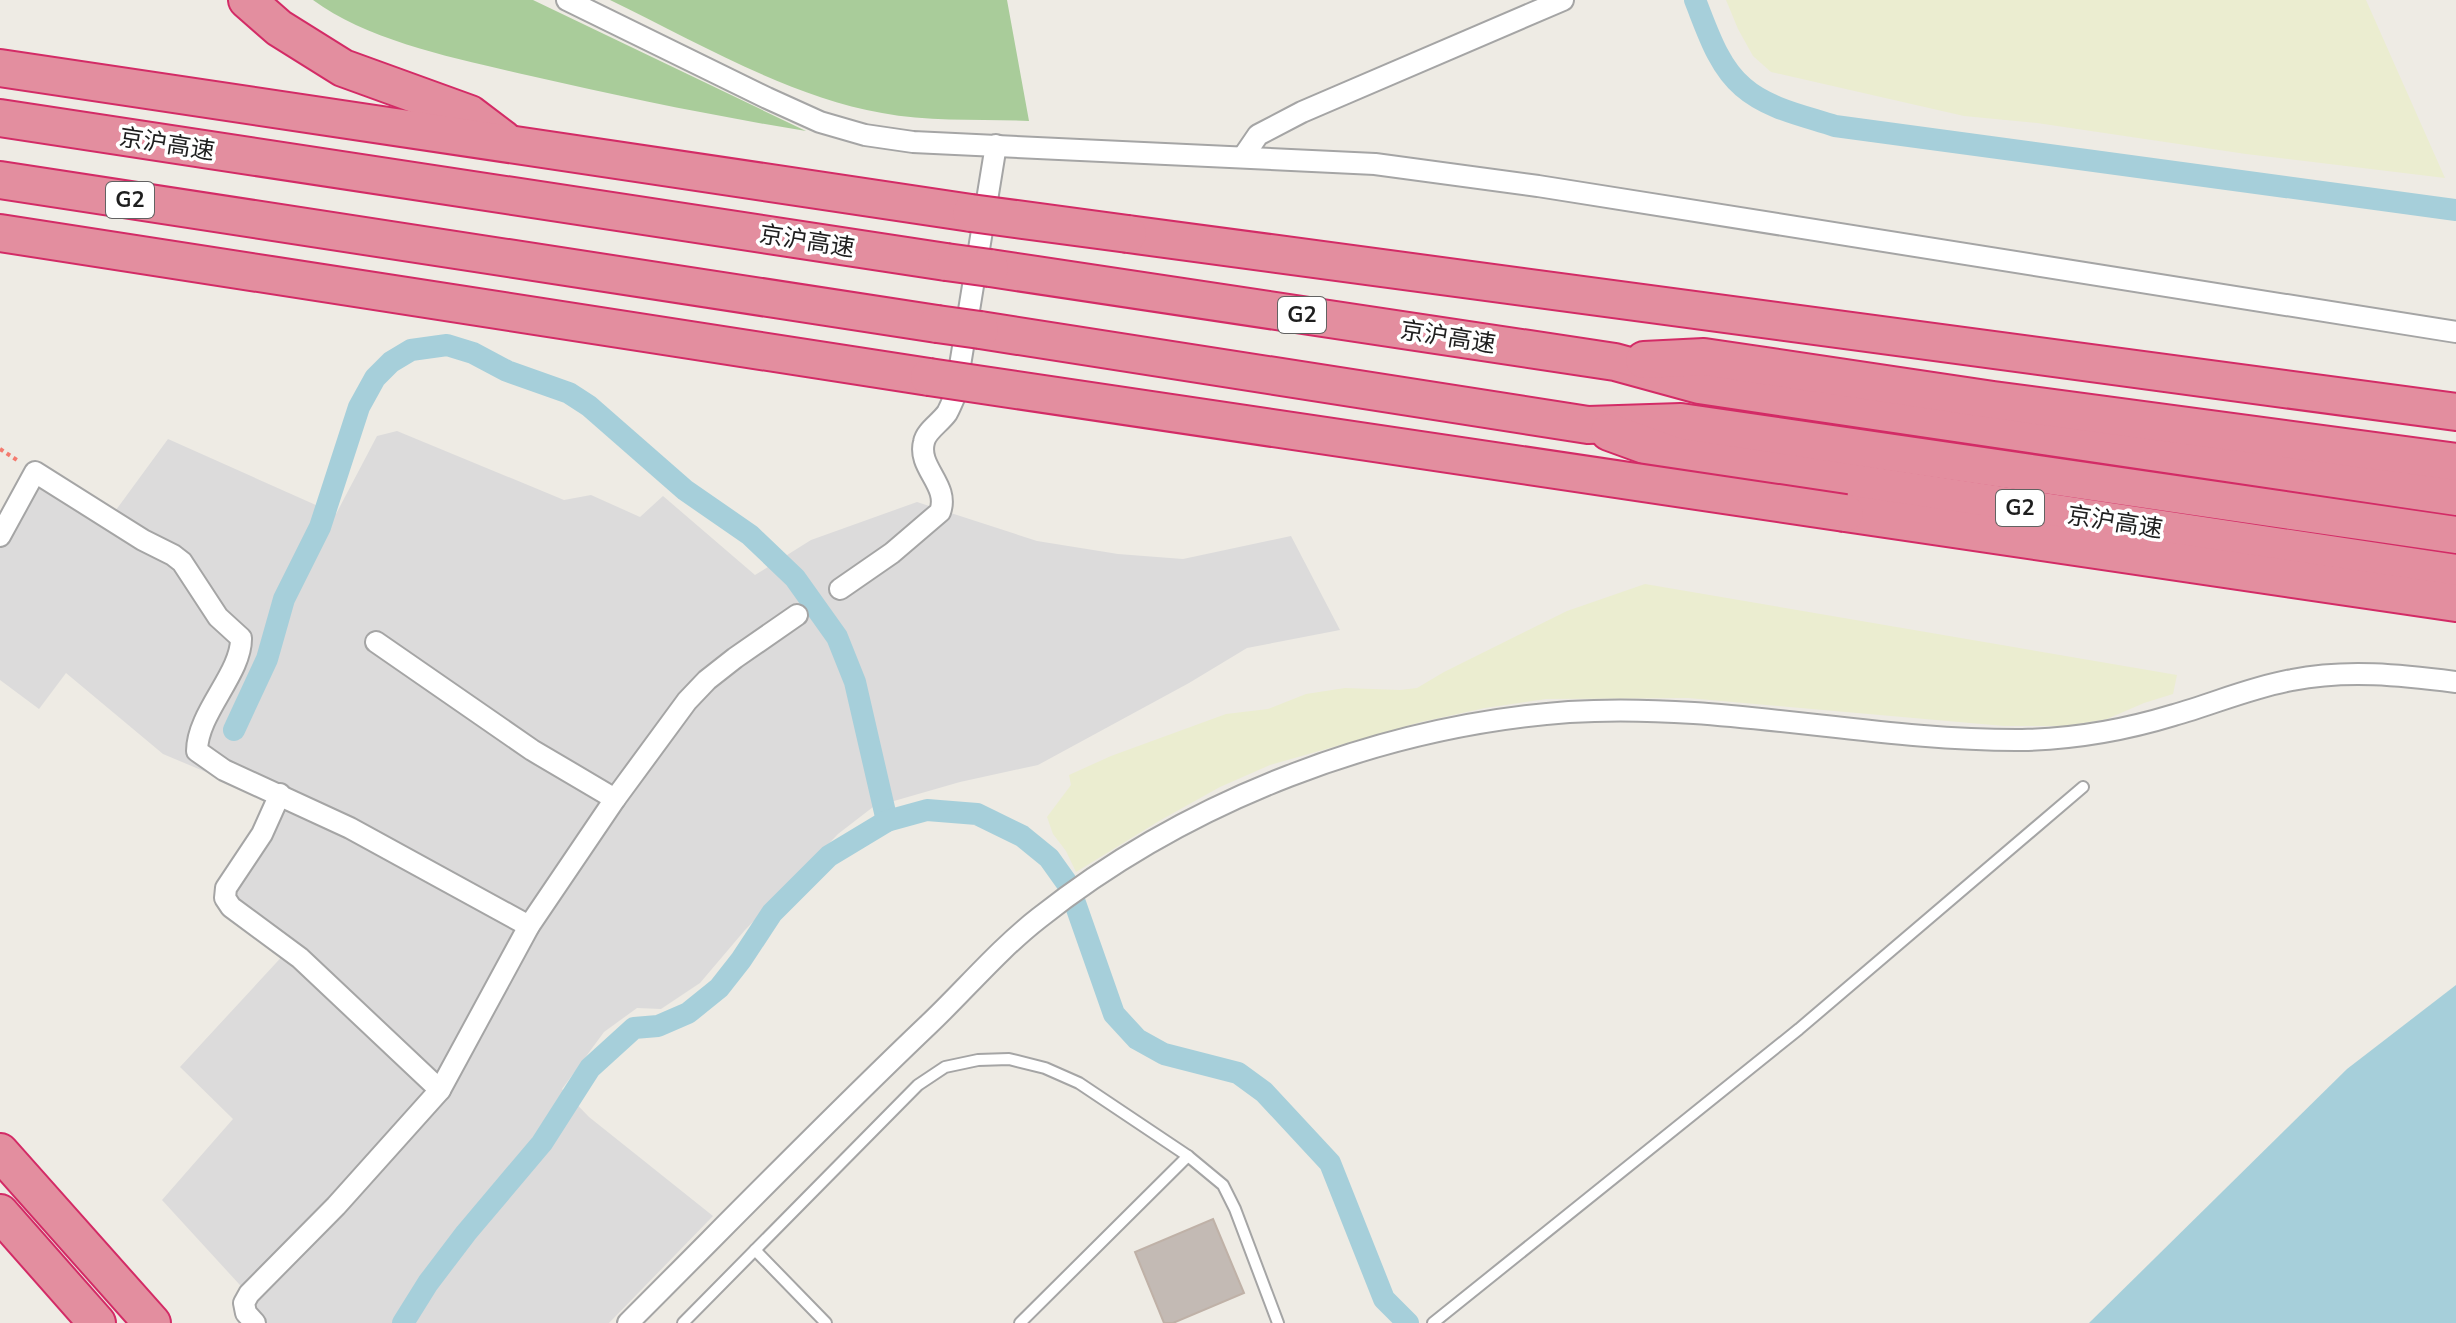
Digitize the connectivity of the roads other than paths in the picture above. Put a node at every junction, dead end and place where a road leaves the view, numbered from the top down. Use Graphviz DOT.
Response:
graph roads {
  1 [pos="247,0"];
  2 [pos="567,0"];
  3 [pos="1563,0"];
  4 [pos="0,68"];
  5 [pos="0,118"];
  6 [pos="511,145"];
  7 [pos="996,145"];
  8 [pos="1243,157"];
  9 [pos="0,180"];
  10 [pos="0,233"];
  11 [pos="2456,332"];
  12 [pos="1615,362"];
  13 [pos="2456,412"];
  14 [pos="1588,425"];
  15 [pos="2456,462"];
  16 [pos="2456,497"];
  17 [pos="2456,535"];
  18 [pos="0,536"];
  19 [pos="2456,573"];
  20 [pos="840,589"];
  21 [pos="2456,603"];
  22 [pos="797,615"];
  23 [pos="376,642"];
  24 [pos="2456,682"];
  25 [pos="2083,787"];
  26 [pos="280,794"];
  27 [pos="615,799"];
  28 [pos="529,926"];
  29 [pos="440,1090"];
  30 [pos="0,1152"];
  31 [pos="1188,1156"];
  32 [pos="0,1213"];
  33 [pos="755,1250"];
  34 [pos="97,1323"];
  35 [pos="152,1323"];
  36 [pos="255,1323"];
  37 [pos="628,1323"];
  38 [pos="683,1323"];
  39 [pos="826,1323"];
  40 [pos="1020,1323"];
  41 [pos="1278,1323"];
  42 [pos="1433,1323"];
  1 -- 6 [label="highway"];
  2 -- 7 [label="street"];
  3 -- 8 [label="street"];
  4 -- 6 [label="highway"];
  5 -- 12 [label="highway, 京沪高速 / G2, bridge"];
  6 -- 13 [label="highway, bridge"];
  7 -- 8 [label="street"];
  7 -- 20 [label="street"];
  8 -- 11 [label="street"];
  9 -- 14 [label="highway, 京沪高速 / G2, bridge"];
  10 -- 21 [label="highway, bridge"];
  12 -- 15 [label="highway, 京沪高速 / G2"];
  12 -- 16 [label="highway, 京沪高速 / G2"];
  14 -- 17 [label="highway, 京沪高速 / G2"];
  14 -- 19 [label="highway, 京沪高速 / G2"];
  18 -- 26 [label="street"];
  22 -- 27 [label="street"];
  23 -- 27 [label="street"];
  24 -- 37 [label="street"];
  25 -- 42 [label="lane"];
  26 -- 28 [label="street"];
  26 -- 29 [label="street"];
  27 -- 28 [label="street"];
  28 -- 29 [label="street"];
  29 -- 36 [label="street"];
  30 -- 35 [label="highway"];
  31 -- 33 [label="lane"];
  31 -- 40 [label="lane"];
  31 -- 41 [label="lane"];
  32 -- 34 [label="highway"];
  33 -- 38 [label="lane"];
  33 -- 39 [label="lane"];
}
